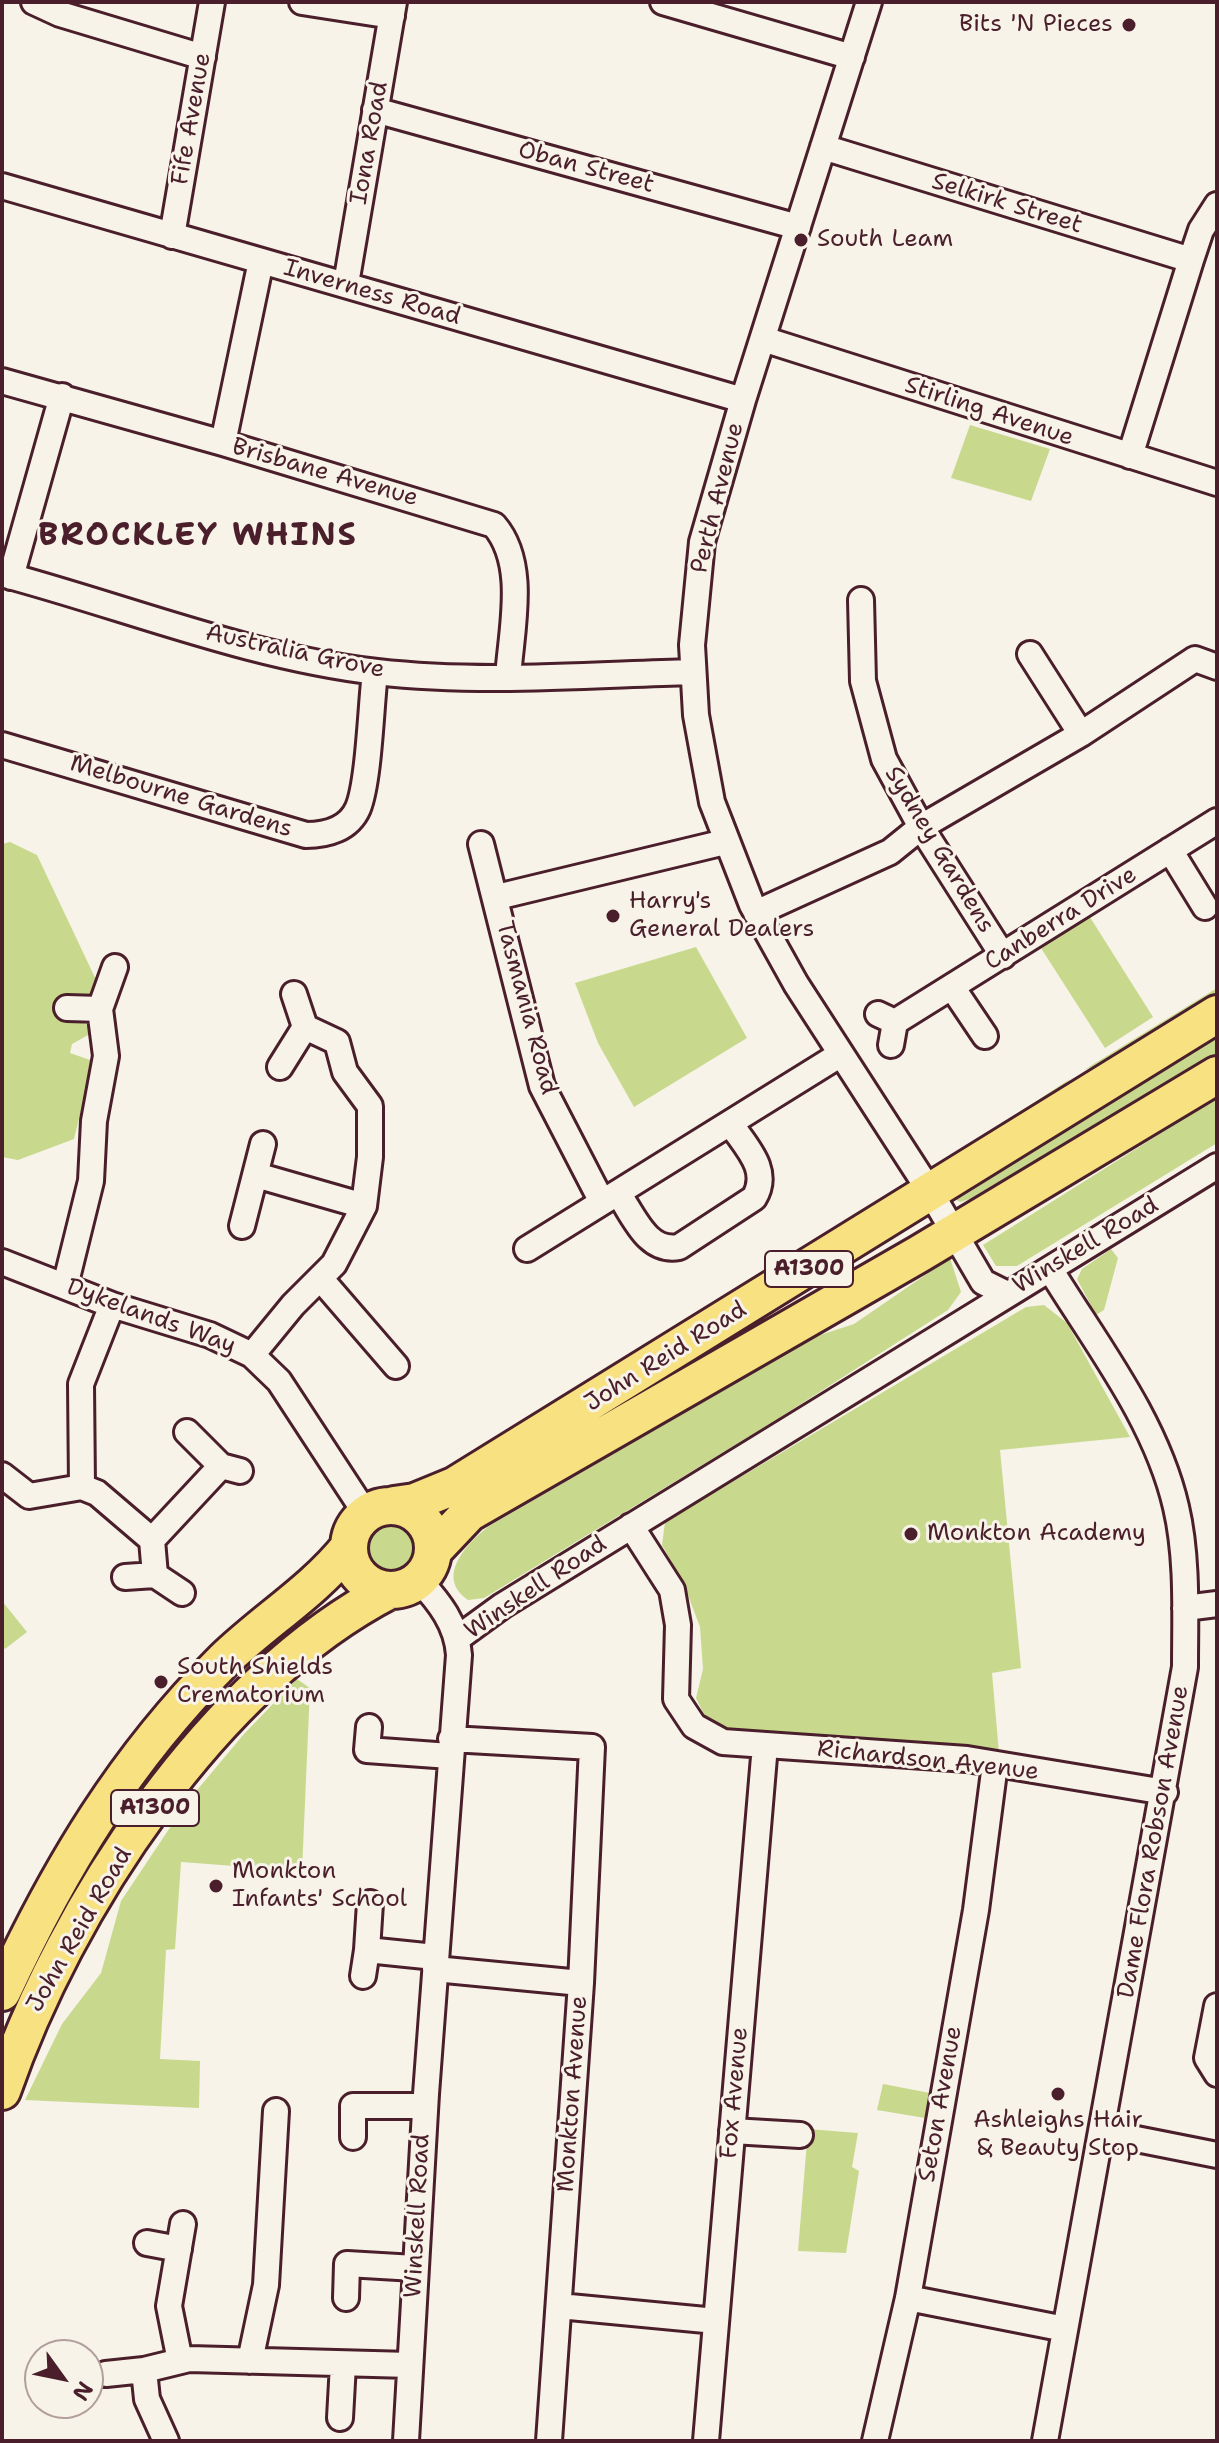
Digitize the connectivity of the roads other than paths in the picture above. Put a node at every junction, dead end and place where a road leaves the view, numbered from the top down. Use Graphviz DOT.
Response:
graph roads {
  1 [pos="34,2"];
  2 [pos="212,2"];
  3 [pos="302,2"];
  4 [pos="663,2"];
  5 [pos="869,2"];
  6 [pos="393,9"];
  7 [pos="203,57"];
  8 [pos="852,57"];
  9 [pos="375,110"];
  10 [pos="823,147"];
  11 [pos="2,186"];
  12 [pos="1217,205"];
  13 [pos="798,227"];
  14 [pos="172,236"];
  15 [pos="1191,260"];
  16 [pos="261,261"];
  17 [pos="346,284"];
  18 [pos="763,339"];
  19 [pos="2,381"];
  20 [pos="62,396"];
  21 [pos="743,400"];
  22 [pos="223,443"];
  23 [pos="1130,456"];
  24 [pos="1217,483"];
  25 [pos="6,575"];
  26 [pos="861,600"];
  27 [pos="1026,652"];
  28 [pos="1217,667"];
  29 [pos="375,672"];
  30 [pos="691,672"];
  31 [pos="508,678"];
  32 [pos="1081,734"];
  33 [pos="2,745"];
  34 [pos="1217,821"];
  35 [pos="921,827"];
  36 [pos="725,842"];
  37 [pos="481,844"];
  38 [pos="1170,850"];
  39 [pos="497,897"];
  40 [pos="1206,912"];
  41 [pos="756,913"];
  42 [pos="1003,956"];
  43 [pos="115,967"];
  44 [pos="952,987"];
  45 [pos="294,994"];
  46 [pos="67,1008"];
  47 [pos="100,1009"];
  48 [pos="1217,1014"];
  49 [pos="305,1027"];
  50 [pos="888,1027"];
  51 [pos="990,1044"];
  52 [pos="841,1054"];
  53 [pos="280,1067"];
  54 [pos="1217,1075"];
  55 [pos="730,1123"];
  56 [pos="263,1144"];
  57 [pos="1217,1166"];
  58 [pos="256,1175"];
  59 [pos="931,1193"];
  60 [pos="610,1198"];
  61 [pos="364,1206"];
  62 [pos="242,1226"];
  63 [pos="955,1233"];
  64 [pos="527,1249"];
  65 [pos="2,1262"];
  66 [pos="1050,1269"];
  67 [pos="320,1278"];
  68 [pos="65,1286"];
  69 [pos="1007,1294"];
  70 [pos="112,1305"];
  71 [pos="252,1355"];
  72 [pos="396,1366"];
  73 [pos="187,1432"];
  74 [pos="2,1475"];
  75 [pos="82,1487"];
  76 [pos="380,1510"];
  77 [pos="631,1526"];
  78 [pos="152,1540"];
  79 [pos="349,1547"];
  80 [pos="414,1573"];
  81 [pos="155,1575"];
  82 [pos="125,1577"];
  83 [pos="182,1593"];
  84 [pos="1217,1604"];
  85 [pos="1185,1608"];
  86 [pos="313,1636"];
  87 [pos="458,1638"];
  88 [pos="369,1727"];
  89 [pos="765,1745"];
  90 [pos="450,1747"];
  91 [pos="995,1764"];
  92 [pos="1165,1792"];
  93 [pos="107,1797"];
  94 [pos="370,1903"];
  95 [pos="367,1950"];
  96 [pos="435,1963"];
  97 [pos="363,1976"];
  98 [pos="581,1983"];
  99 [pos="2,1992"];
  100 [pos="1217,2006"];
  101 [pos="1217,2074"];
  102 [pos="2,2091"];
  103 [pos="425,2106"];
  104 [pos="276,2111"];
  105 [pos="732,2131"];
  106 [pos="1101,2132"];
  107 [pos="800,2135"];
  108 [pos="353,2137"];
  109 [pos="1217,2155"];
  110 [pos="183,2224"];
  111 [pos="147,2243"];
  112 [pos="179,2249"];
  113 [pos="415,2268"];
  114 [pos="346,2298"];
  115 [pos="908,2298"];
  116 [pos="559,2306"];
  117 [pos="716,2321"];
  118 [pos="1065,2329"];
  119 [pos="180,2361"];
  120 [pos="250,2361"];
  121 [pos="343,2364"];
  122 [pos="410,2365"];
  123 [pos="144,2370"];
  124 [pos="106,2374"];
  125 [pos="340,2418"];
  126 [pos="166,2441"];
  127 [pos="406,2441"];
  128 [pos="549,2441"];
  129 [pos="706,2441"];
  130 [pos="875,2441"];
  131 [pos="1045,2441"];
  1 -- 7 [label="street"];
  2 -- 7 [label="street, Fife Avenue"];
  3 -- 6 [label="street"];
  4 -- 8 [label="street"];
  5 -- 8 [label="street, Perth Avenue"];
  6 -- 9 [label="street, Iona Road"];
  7 -- 14 [label="street, Fife Avenue"];
  8 -- 10 [label="street, Perth Avenue"];
  9 -- 13 [label="street, Oban Street"];
  9 -- 17 [label="street, Iona Road"];
  10 -- 13 [label="street, Perth Avenue"];
  10 -- 15 [label="street, Selkirk Street"];
  11 -- 14 [label="street, Inverness Road"];
  12 -- 15 [label="street"];
  13 -- 18 [label="street, Perth Avenue"];
  14 -- 16 [label="street, Inverness Road"];
  15 -- 23 [label="street"];
  16 -- 17 [label="street, Inverness Road"];
  16 -- 22 [label="street"];
  17 -- 21 [label="street, Inverness Road"];
  18 -- 21 [label="street, Perth Avenue"];
  18 -- 23 [label="street, Stirling Avenue"];
  19 -- 20 [label="street, Brisbane Avenue"];
  20 -- 22 [label="street, Brisbane Avenue"];
  20 -- 25 [label="street"];
  21 -- 30 [label="street, Perth Avenue"];
  22 -- 31 [label="street, Brisbane Avenue"];
  23 -- 24 [label="street, Stirling Avenue"];
  25 -- 29 [label="street, Australia Grove"];
  26 -- 35 [label="street, Sydney Gardens"];
  27 -- 32 [label="street"];
  28 -- 32 [label="street"];
  29 -- 31 [label="street, Australia Grove"];
  29 -- 33 [label="street, Melbourne Gardens"];
  30 -- 31 [label="street, Australia Grove"];
  30 -- 36 [label="street, Perth Avenue"];
  32 -- 35 [label="street"];
  34 -- 38 [label="street, Canberra Drive"];
  35 -- 41 [label="street"];
  35 -- 42 [label="street, Sydney Gardens"];
  36 -- 39 [label="street, Tasmania Road"];
  36 -- 41 [label="street, Perth Avenue"];
  37 -- 39 [label="street, Tasmania Road"];
  38 -- 40 [label="street"];
  38 -- 42 [label="street, Canberra Drive"];
  39 -- 60 [label="street, Tasmania Road"];
  41 -- 52 [label="street, Perth Avenue"];
  42 -- 44 [label="street, Canberra Drive"];
  43 -- 47 [label="street"];
  44 -- 50 [label="street, Canberra Drive"];
  44 -- 51 [label="street"];
  45 -- 49 [label="street"];
  46 -- 47 [label="street"];
  47 -- 68 [label="street"];
  48 -- 59 [label="highway, John Reid Road / A1300"];
  49 -- 53 [label="street"];
  49 -- 61 [label="street"];
  52 -- 55 [label="street"];
  52 -- 59 [label="street, Perth Avenue"];
  54 -- 63 [label="highway, John Reid Road / A1300"];
  55 -- 60 [label="street"];
  55 -- 60 [label="street, Tasmania Road"];
  56 -- 58 [label="street"];
  57 -- 66 [label="street, Winskell Road"];
  58 -- 61 [label="street"];
  58 -- 62 [label="street"];
  59 -- 63 [label="street"];
  59 -- 76 [label="highway, John Reid Road / A1300"];
  60 -- 64 [label="street"];
  61 -- 67 [label="street"];
  63 -- 69 [label="street"];
  63 -- 80 [label="highway, John Reid Road / A1300"];
  65 -- 68 [label="street, Dykelands Way"];
  66 -- 69 [label="street, Winskell Road"];
  66 -- 85 [label="street, Dame Flora Robson Avenue"];
  67 -- 71 [label="street"];
  67 -- 72 [label="street"];
  68 -- 70 [label="street, Dykelands Way"];
  69 -- 77 [label="street, Winskell Road"];
  70 -- 71 [label="street, Dykelands Way"];
  70 -- 75 [label="street"];
  71 -- 76 [label="street, Dykelands Way"];
  73 -- 78 [label="street"];
  74 -- 75 [label="street"];
  75 -- 78 [label="street"];
  76 -- 79 [label="highway"];
  76 -- 80 [label="highway"];
  77 -- 87 [label="street, Winskell Road"];
  77 -- 89 [label="street, Richardson Avenue"];
  78 -- 81 [label="street"];
  79 -- 80 [label="highway"];
  79 -- 93 [label="highway, John Reid Road / A1300"];
  80 -- 86 [label="highway, John Reid Road / A1300"];
  80 -- 87 [label="street"];
  81 -- 82 [label="street"];
  81 -- 83 [label="street"];
  84 -- 85 [label="street"];
  85 -- 92 [label="street, Dame Flora Robson Avenue"];
  86 -- 93 [label="highway"];
  86 -- 102 [label="highway, John Reid Road / A1300"];
  87 -- 90 [label="street, Winskell Road"];
  88 -- 90 [label="street"];
  89 -- 91 [label="street, Richardson Avenue"];
  89 -- 105 [label="street, Fox Avenue"];
  90 -- 96 [label="street, Winskell Road"];
  90 -- 98 [label="street, Monkton Avenue"];
  91 -- 92 [label="street, Richardson Avenue"];
  91 -- 115 [label="street, Seton Avenue"];
  92 -- 106 [label="street, Dame Flora Robson Avenue"];
  93 -- 99 [label="highway, John Reid Road / A1300"];
  94 -- 95 [label="street"];
  95 -- 96 [label="street"];
  95 -- 97 [label="street"];
  96 -- 98 [label="street"];
  96 -- 103 [label="street, Winskell Road"];
  98 -- 116 [label="street, Monkton Avenue"];
  100 -- 101 [label="street"];
  103 -- 108 [label="street"];
  103 -- 113 [label="street, Winskell Road"];
  104 -- 120 [label="street"];
  105 -- 107 [label="street"];
  105 -- 117 [label="street, Fox Avenue"];
  106 -- 109 [label="street"];
  106 -- 118 [label="street, Dame Flora Robson Avenue"];
  110 -- 112 [label="street"];
  111 -- 112 [label="street"];
  112 -- 119 [label="street"];
  113 -- 114 [label="street"];
  113 -- 122 [label="street, Winskell Road"];
  115 -- 118 [label="street"];
  115 -- 130 [label="street, Seton Avenue"];
  116 -- 117 [label="street"];
  116 -- 128 [label="street, Monkton Avenue"];
  117 -- 129 [label="street, Fox Avenue"];
  118 -- 131 [label="street, Dame Flora Robson Avenue"];
  119 -- 120 [label="street"];
  119 -- 123 [label="street"];
  120 -- 121 [label="street"];
  121 -- 122 [label="street"];
  121 -- 125 [label="street"];
  122 -- 127 [label="street, Winskell Road"];
  123 -- 124 [label="street"];
  123 -- 126 [label="street"];
}
